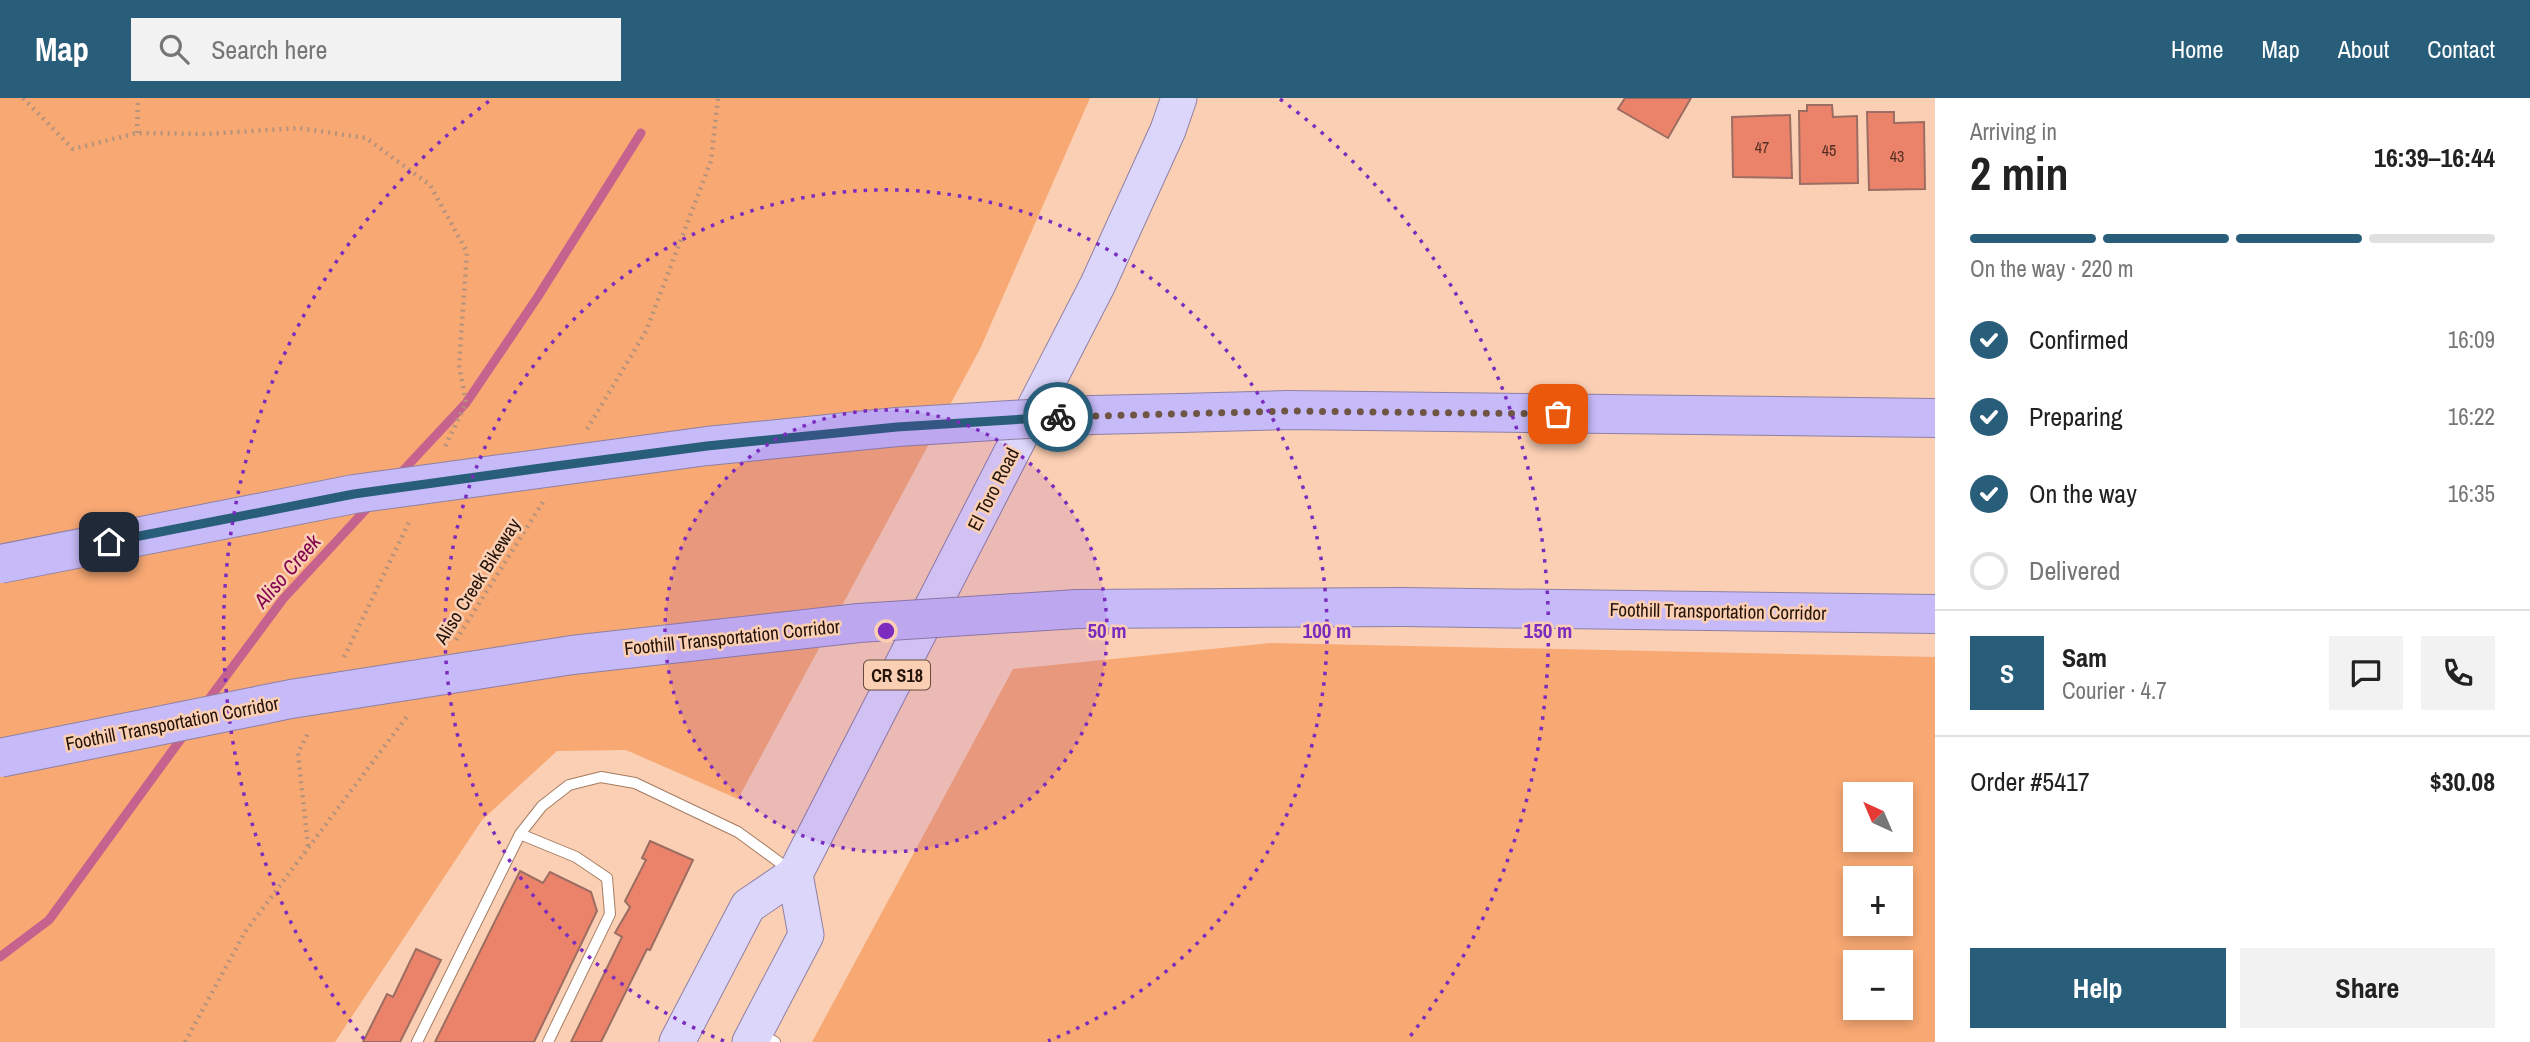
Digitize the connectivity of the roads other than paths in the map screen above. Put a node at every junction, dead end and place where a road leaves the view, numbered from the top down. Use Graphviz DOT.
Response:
graph roads {
  1 [pos="1179,98"];
  2 [pos="1935,418"];
  3 [pos="0,564"];
  4 [pos="1935,614"];
  5 [pos="0,758"];
  6 [pos="520,834"];
  7 [pos="795,874"];
  8 [pos="760,1039"];
  9 [pos="417,1042"];
  10 [pos="548,1042"];
  11 [pos="677,1042"];
  1 -- 7 [label="main road, El Toro Road / CR S18"];
  2 -- 3 [label="highway, bridge"];
  4 -- 5 [label="highway, Foothill Transportation Corridor, bridge"];
  6 -- 7 [label="lane"];
  6 -- 9 [label="lane"];
  6 -- 10 [label="lane"];
  7 -- 8 [label="main road"];
  7 -- 11 [label="main road, El Toro Road / CR S18"];
}
